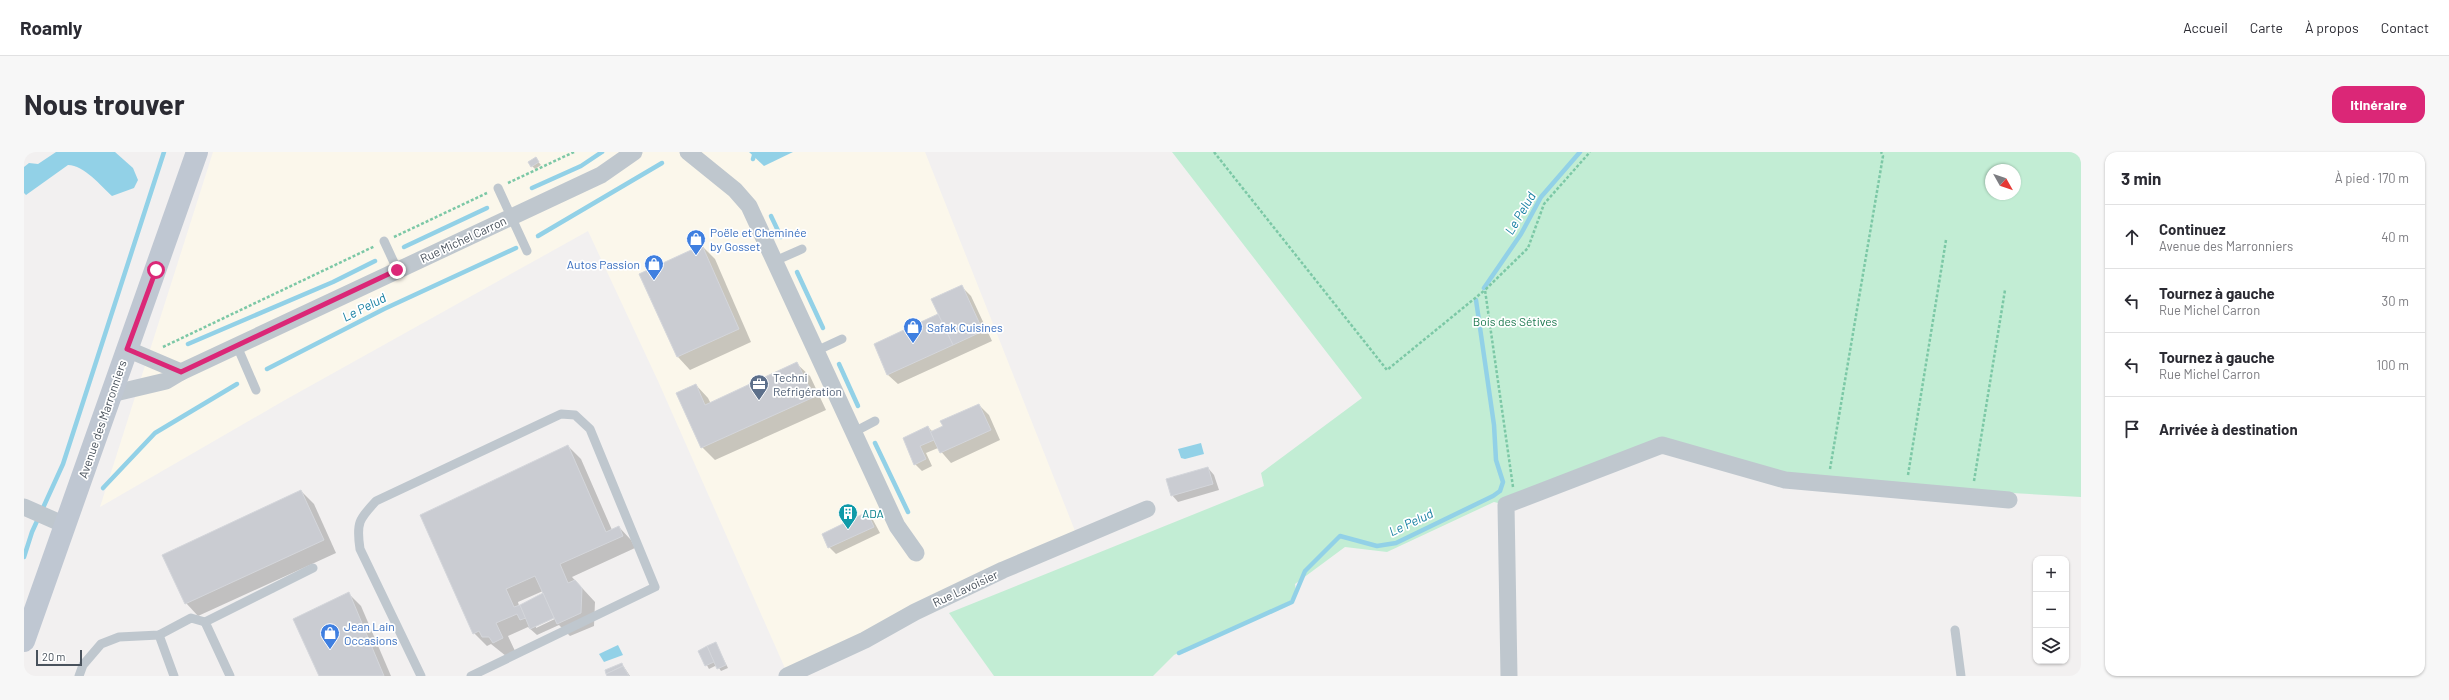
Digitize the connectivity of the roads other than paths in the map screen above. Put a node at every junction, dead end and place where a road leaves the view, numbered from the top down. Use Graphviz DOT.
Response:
graph roads {
  1 [pos="196,152"];
  2 [pos="634,152"];
  3 [pos="688,152"];
  4 [pos="498,188"];
  5 [pos="511,217"];
  6 [pos="384,241"];
  7 [pos="802,249"];
  8 [pos="527,251"];
  9 [pos="775,261"];
  10 [pos="397,270"];
  11 [pos="842,339"];
  12 [pos="236,346"];
  13 [pos="127,349"];
  14 [pos="816,351"];
  15 [pos="181,372"];
  16 [pos="256,390"];
  17 [pos="111,394"];
  18 [pos="875,422"];
  19 [pos="854,432"];
  20 [pos="2009,500"];
  21 [pos="24,507"];
  22 [pos="1147,508"];
  23 [pos="65,525"];
  24 [pos="916,553"];
  25 [pos="313,568"];
  26 [pos="205,622"];
  27 [pos="1955,630"];
  28 [pos="159,635"];
  29 [pos="24,641"];
  30 [pos="79,676"];
  31 [pos="174,676"];
  32 [pos="230,676"];
  33 [pos="421,676"];
  34 [pos="471,676"];
  35 [pos="787,676"];
  36 [pos="1509,676"];
  37 [pos="1961,676"];
  1 -- 13 [label="main road, Avenue des Marronniers"];
  2 -- 5 [label="street, Rue Michel Carron"];
  3 -- 9 [label="street"];
  4 -- 5 [label="lane"];
  5 -- 8 [label="lane"];
  5 -- 10 [label="street, Rue Michel Carron"];
  6 -- 10 [label="lane"];
  7 -- 9 [label="lane"];
  9 -- 14 [label="street"];
  10 -- 12 [label="street, Rue Michel Carron"];
  11 -- 14 [label="lane"];
  12 -- 15 [label="street, Rue Michel Carron"];
  12 -- 16 [label="lane"];
  13 -- 15 [label="street"];
  13 -- 17 [label="main road, Avenue des Marronniers"];
  14 -- 19 [label="street"];
  15 -- 17 [label="street, Rue Michel Carron"];
  17 -- 23 [label="main road, Avenue des Marronniers"];
  18 -- 19 [label="lane"];
  19 -- 24 [label="street"];
  20 -- 36 [label="street"];
  21 -- 23 [label="street"];
  22 -- 35 [label="street, Rue Lavoisier"];
  23 -- 29 [label="main road, Avenue des Marronniers"];
  25 -- 26 [label="lane"];
  26 -- 28 [label="lane"];
  26 -- 32 [label="lane"];
  27 -- 37 [label="lane"];
  28 -- 30 [label="lane"];
  28 -- 31 [label="lane"];
  33 -- 34 [label="lane"];
}
